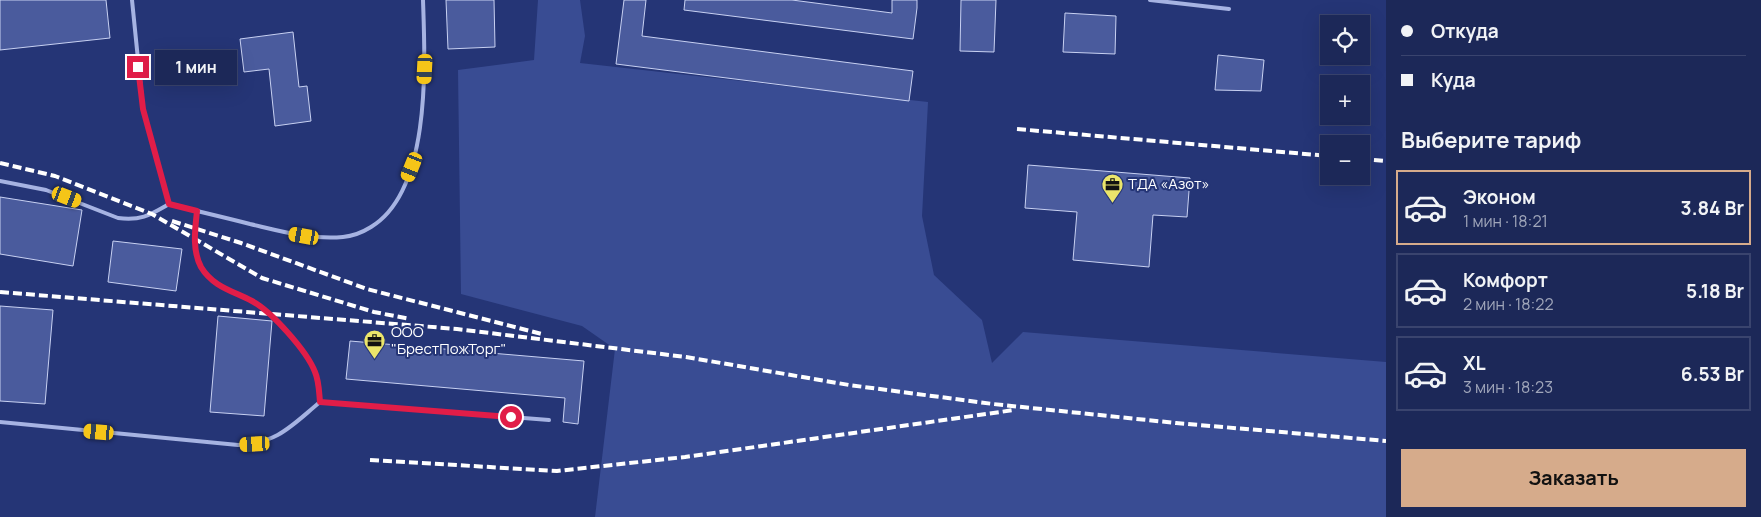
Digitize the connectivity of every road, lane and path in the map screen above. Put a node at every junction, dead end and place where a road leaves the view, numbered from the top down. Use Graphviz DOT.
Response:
graph roads {
  1 [pos="132,0"];
  2 [pos="423,0"];
  3 [pos="1150,0"];
  4 [pos="1229,9"];
  5 [pos="0,181"];
  6 [pos="169,204"];
  7 [pos="197,211"];
  8 [pos="320,402"];
  9 [pos="549,420"];
  10 [pos="0,422"];
  1 -- 6 [label="lane"];
  2 -- 7 [label="lane"];
  3 -- 4 [label="lane"];
  5 -- 6 [label="lane"];
  6 -- 7 [label="lane"];
  7 -- 8 [label="lane"];
  8 -- 9 [label="lane"];
  8 -- 10 [label="lane"];
}
